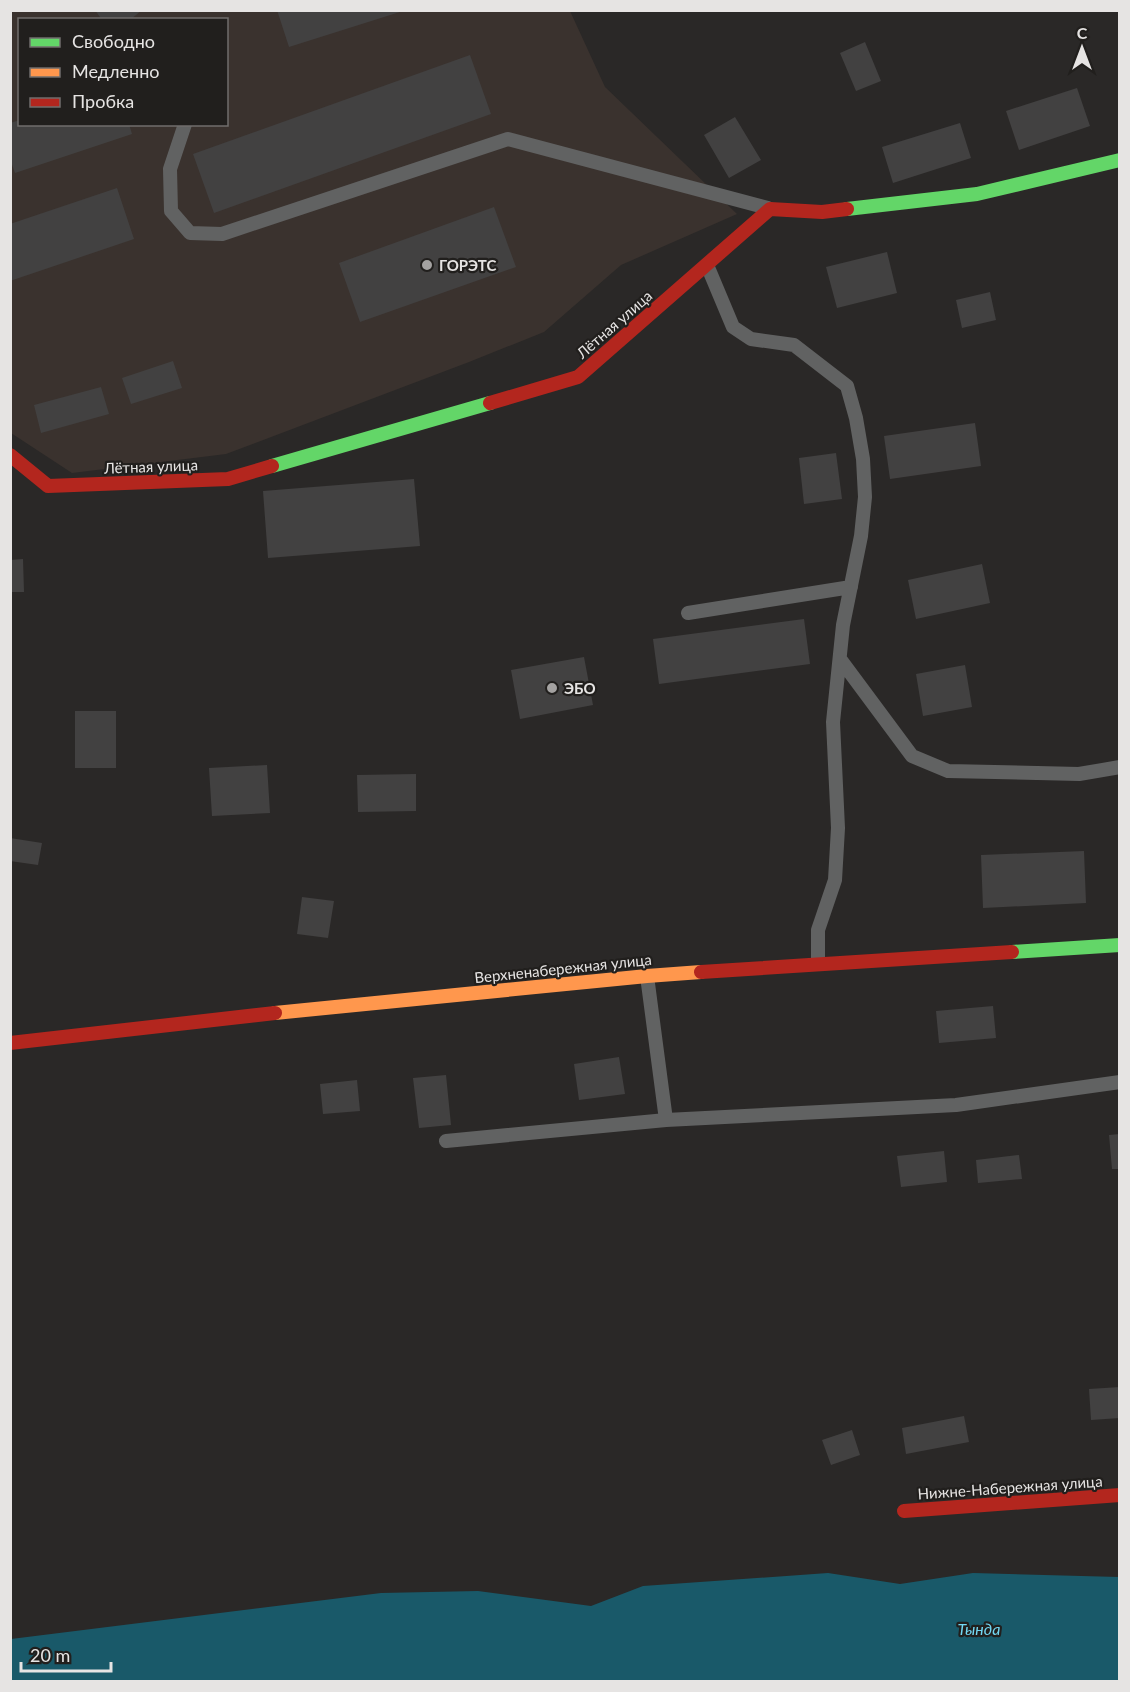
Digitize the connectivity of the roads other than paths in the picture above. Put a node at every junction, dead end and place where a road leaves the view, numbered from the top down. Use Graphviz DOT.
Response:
graph roads {
  1 [pos="184,126"];
  2 [pos="1119,160"];
  3 [pos="770,209"];
  4 [pos="707,264"];
  5 [pos="10,455"];
  6 [pos="852,587"];
  7 [pos="688,613"];
  8 [pos="840,659"];
  9 [pos="1119,768"];
  10 [pos="1119,945"];
  11 [pos="818,963"];
  12 [pos="647,976"];
  13 [pos="10,1043"];
  14 [pos="1119,1082"];
  15 [pos="666,1120"];
  16 [pos="446,1141"];
  17 [pos="1119,1495"];
  18 [pos="904,1511"];
  1 -- 3 [label="lane"];
  2 -- 3 [label="street"];
  3 -- 4 [label="street, Лётная улица"];
  4 -- 5 [label="street, Лётная улица"];
  4 -- 6 [label="lane"];
  6 -- 7 [label="lane"];
  6 -- 8 [label="lane"];
  8 -- 9 [label="lane"];
  8 -- 11 [label="lane"];
  10 -- 11 [label="street, Верхненабережная улица"];
  11 -- 12 [label="street, Верхненабережная улица"];
  12 -- 13 [label="street, Верхненабережная улица"];
  12 -- 15 [label="lane"];
  14 -- 15 [label="lane"];
  15 -- 16 [label="lane"];
  17 -- 18 [label="street, Нижне-Набережная улица"];
}
